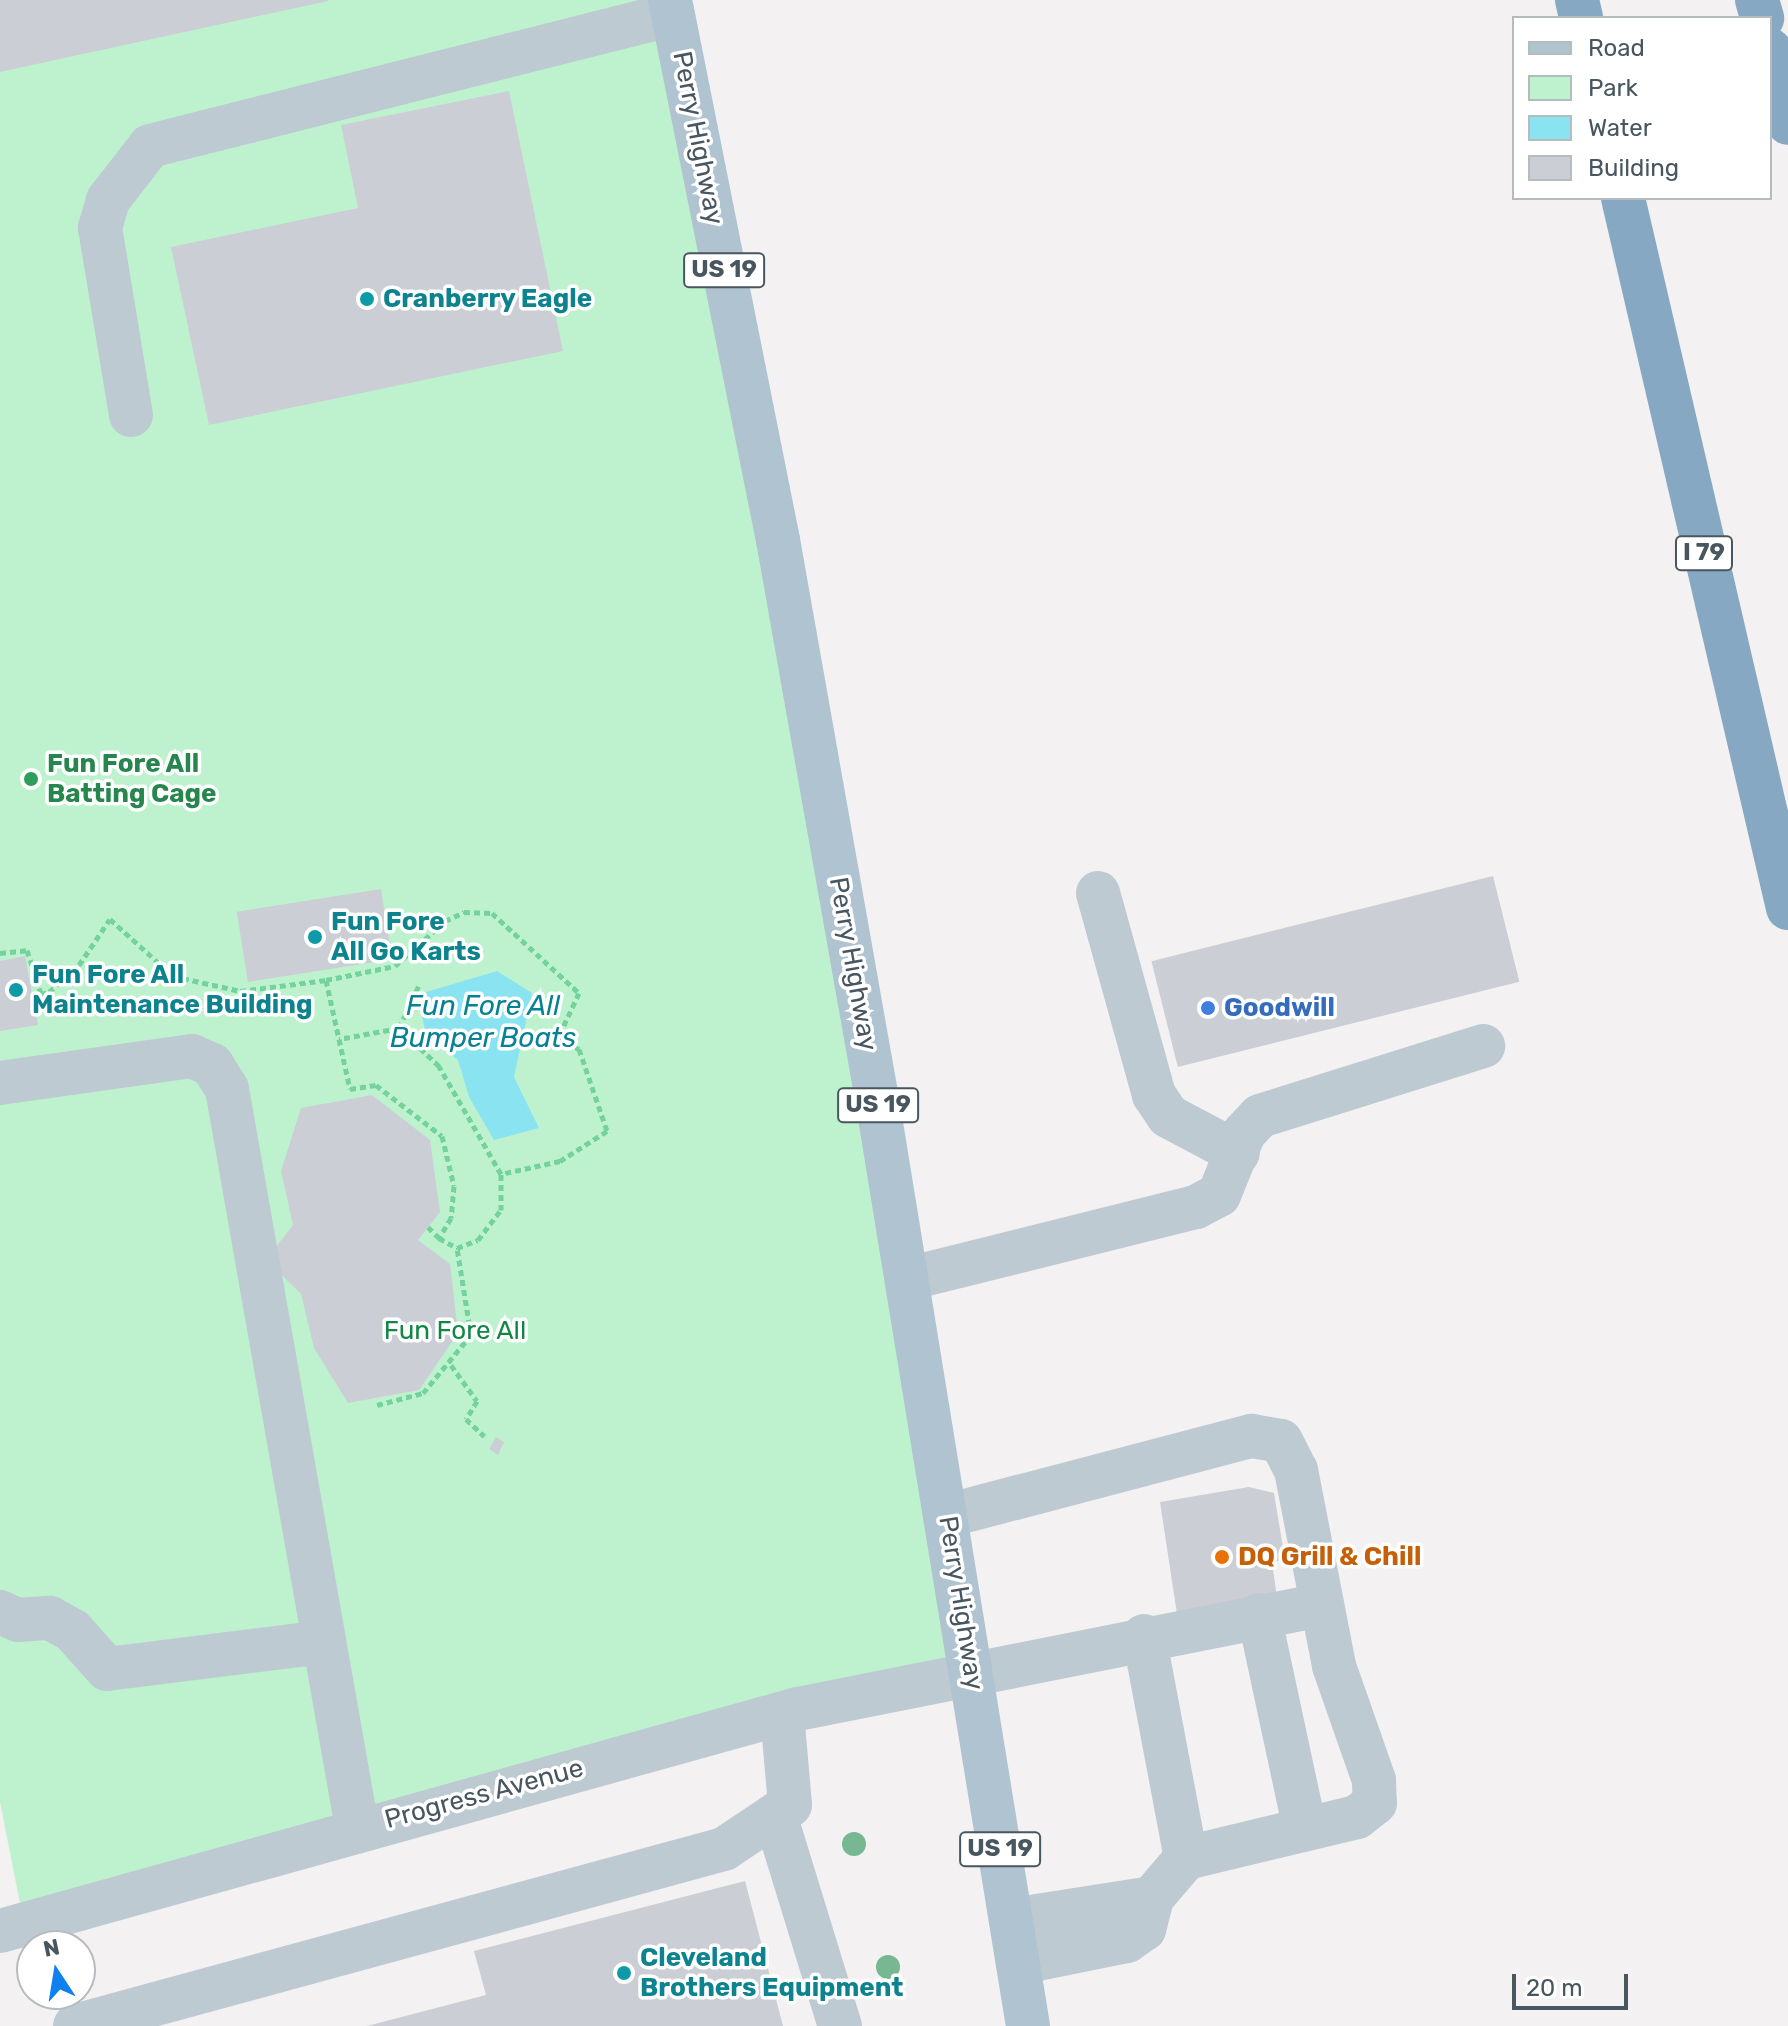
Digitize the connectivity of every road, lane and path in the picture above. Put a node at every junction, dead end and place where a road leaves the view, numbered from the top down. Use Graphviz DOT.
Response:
graph roads {
  1 [pos="671,7"];
  2 [pos="1772,58"];
  3 [pos="1788,123"];
  4 [pos="1623,200"];
  5 [pos="131,415"];
  6 [pos="1098,893"];
  7 [pos="1788,908"];
  8 [pos="0,953"];
  9 [pos="326,980"];
  10 [pos="420,983"];
  11 [pos="399,1028"];
  12 [pos="339,1039"];
  13 [pos="1483,1046"];
  14 [pos="0,1083"];
  15 [pos="1238,1153"];
  16 [pos="501,1174"];
  17 [pos="428,1227"];
  18 [pos="439,1238"];
  19 [pos="457,1248"];
  20 [pos="907,1279"];
  21 [pos="451,1365"];
  22 [pos="377,1405"];
  23 [pos="484,1436"];
  24 [pos="946,1516"];
  25 [pos="1321,1605"];
  26 [pos="0,1612"];
  27 [pos="1259,1615"];
  28 [pos="1144,1636"];
  29 [pos="323,1642"];
  30 [pos="972,1672"];
  31 [pos="782,1714"];
  32 [pos="775,1815"];
  33 [pos="357,1828"];
  34 [pos="1305,1829"];
  35 [pos="1186,1858"];
  36 [pos="1152,1898"];
  37 [pos="1011,1920"];
  38 [pos="0,1931"];
  39 [pos="1018,1963"];
  40 [pos="75,2026"];
  41 [pos="840,2026"];
  42 [pos="1028,2026"];
  1 -- 5 [label="street"];
  1 -- 20 [label="main road, Perry Highway / US 19"];
  2 -- 3 [label="highway"];
  4 -- 7 [label="highway, I 79"];
  6 -- 15 [label="street"];
  8 -- 9 [label="path"];
  9 -- 12 [label="path"];
  9 -- 16 [label="path"];
  10 -- 11 [label="path"];
  11 -- 12 [label="path"];
  11 -- 16 [label="path"];
  12 -- 18 [label="path"];
  13 -- 15 [label="street"];
  14 -- 29 [label="street"];
  15 -- 20 [label="street"];
  16 -- 19 [label="path"];
  17 -- 18 [label="path"];
  18 -- 19 [label="path"];
  19 -- 21 [label="path"];
  20 -- 24 [label="main road, Perry Highway / US 19"];
  21 -- 22 [label="path"];
  21 -- 23 [label="path"];
  24 -- 25 [label="street"];
  24 -- 30 [label="main road, Perry Highway / US 19"];
  25 -- 27 [label="street, Progress Avenue"];
  25 -- 34 [label="street"];
  26 -- 29 [label="street"];
  27 -- 28 [label="street, Progress Avenue"];
  27 -- 34 [label="street"];
  28 -- 30 [label="street, Progress Avenue"];
  28 -- 35 [label="street"];
  29 -- 33 [label="street"];
  30 -- 31 [label="street, Progress Avenue"];
  30 -- 37 [label="main road, Perry Highway / US 19"];
  31 -- 32 [label="street"];
  31 -- 33 [label="street, Progress Avenue"];
  32 -- 40 [label="street"];
  32 -- 41 [label="street"];
  33 -- 38 [label="street, Progress Avenue"];
  34 -- 35 [label="street"];
  35 -- 36 [label="street"];
  36 -- 37 [label="street"];
  36 -- 39 [label="street"];
  37 -- 39 [label="main road, Perry Highway / US 19"];
  39 -- 42 [label="main road, Perry Highway / US 19"];
}
